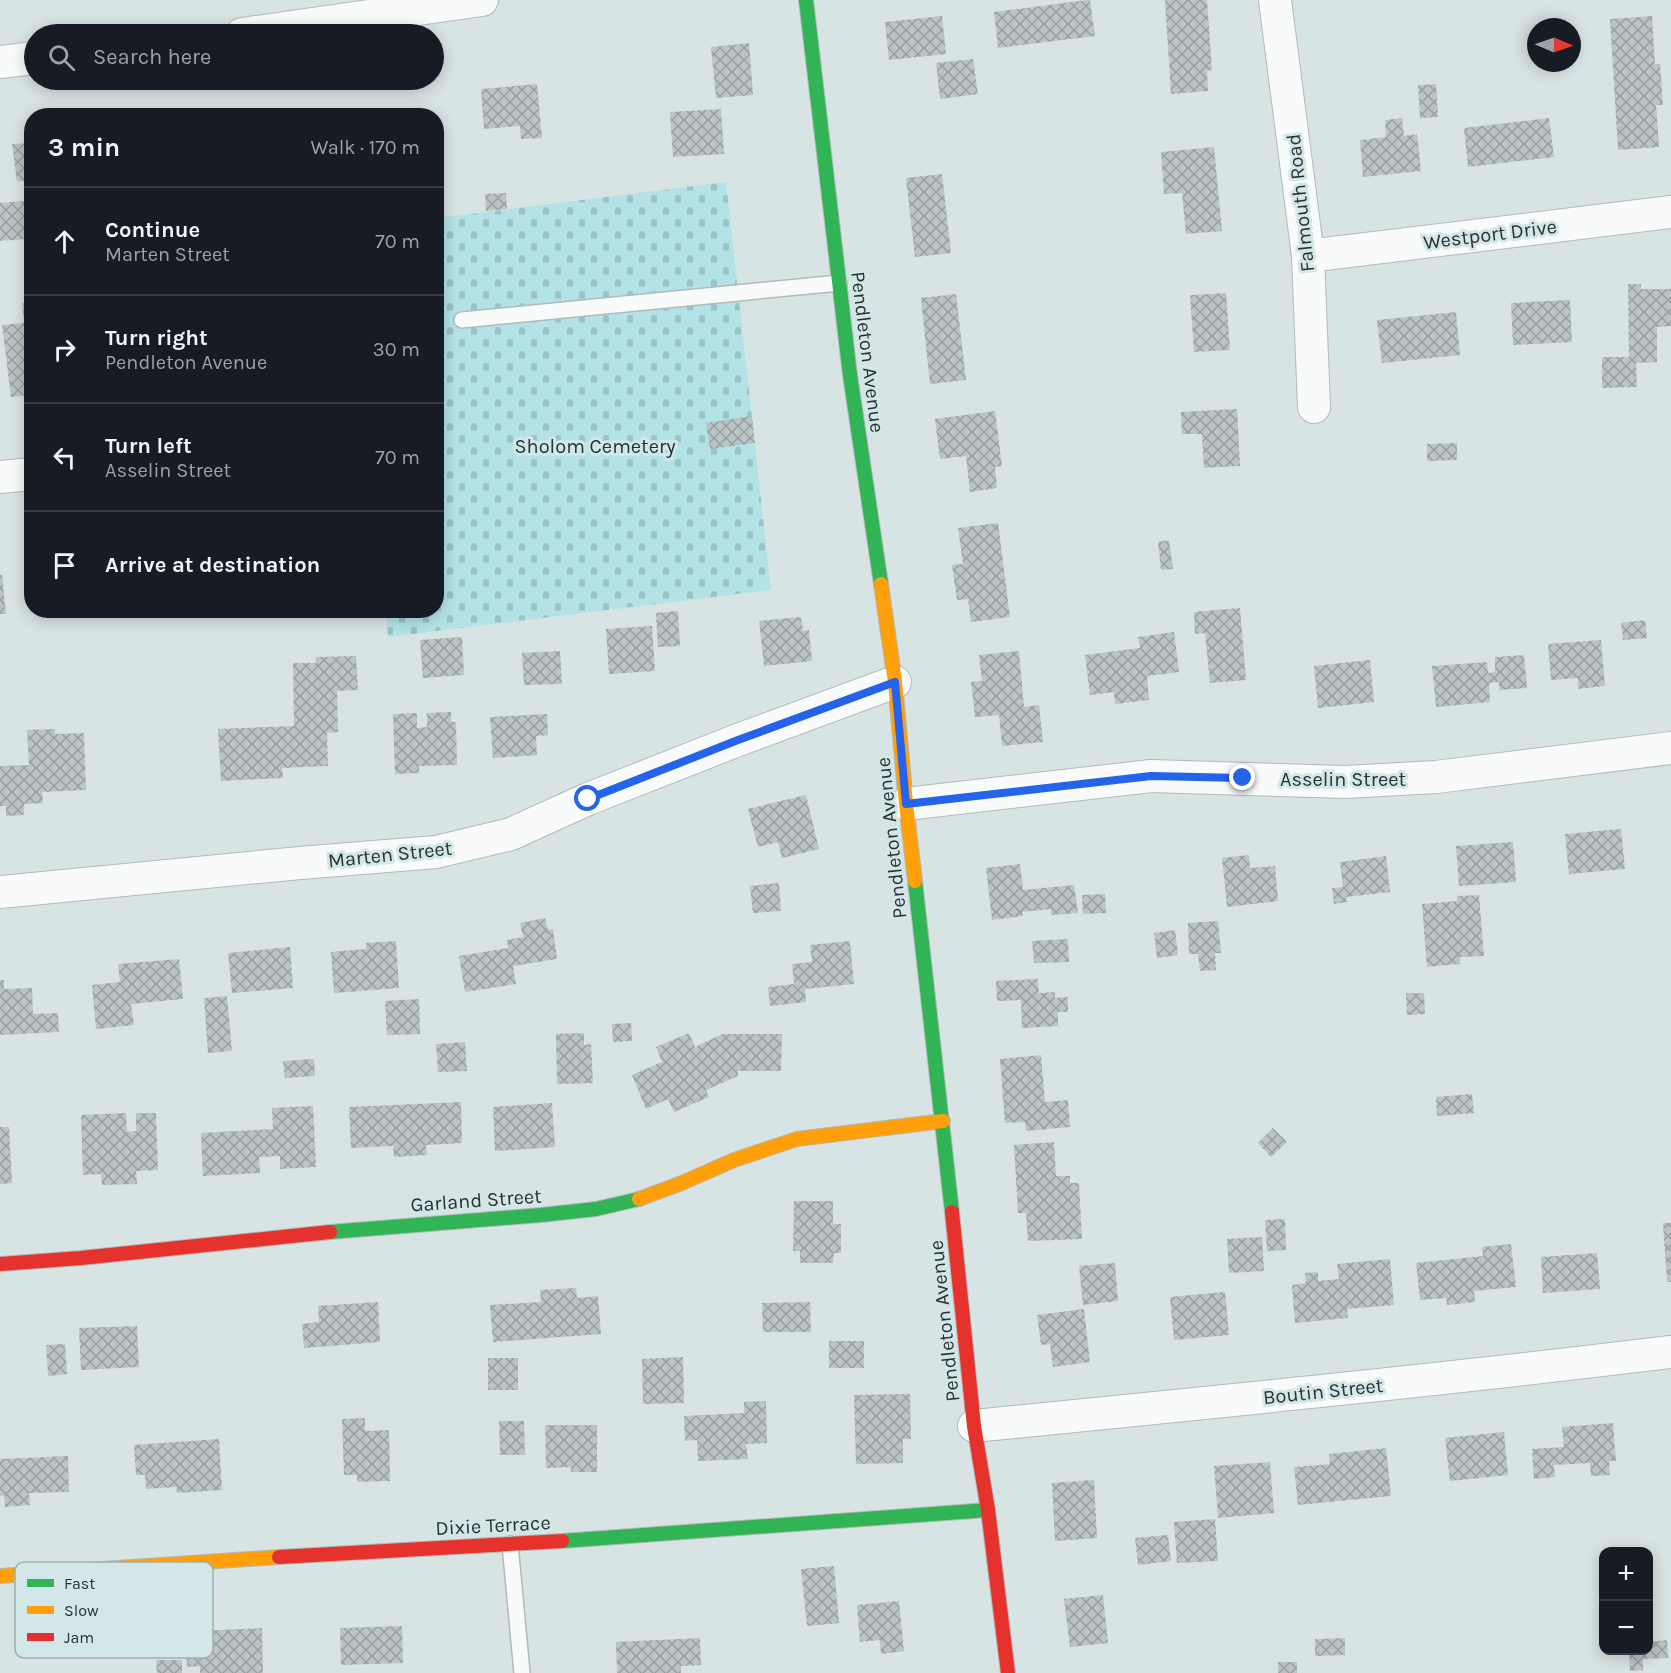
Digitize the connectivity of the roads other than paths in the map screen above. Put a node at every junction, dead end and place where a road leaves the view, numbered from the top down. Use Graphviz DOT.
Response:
graph roads {
  1 [pos="482,0"];
  2 [pos="806,0"];
  3 [pos="1275,0"];
  4 [pos="313,24"];
  5 [pos="24,59"];
  6 [pos="0,62"];
  7 [pos="1671,212"];
  8 [pos="1308,256"];
  9 [pos="839,283"];
  10 [pos="462,320"];
  11 [pos="1314,407"];
  12 [pos="24,475"];
  13 [pos="0,477"];
  14 [pos="895,682"];
  15 [pos="1671,748"];
  16 [pos="906,804"];
  17 [pos="0,892"];
  18 [pos="943,1121"];
  19 [pos="0,1264"];
  20 [pos="1671,1352"];
  21 [pos="974,1426"];
  22 [pos="988,1510"];
  23 [pos="510,1544"];
  24 [pos="201,1562"];
  25 [pos="15,1574"];
  26 [pos="0,1575"];
  27 [pos="522,1673"];
  28 [pos="1008,1673"];
  1 -- 4 [label="street"];
  2 -- 9 [label="street, Pendleton Avenue"];
  3 -- 8 [label="street, Falmouth Road"];
  5 -- 6 [label="street"];
  7 -- 8 [label="street, Westport Drive"];
  8 -- 11 [label="street, Falmouth Road"];
  9 -- 10 [label="lane"];
  9 -- 14 [label="street, Pendleton Avenue"];
  12 -- 13 [label="street"];
  14 -- 16 [label="street, Pendleton Avenue"];
  14 -- 17 [label="street, Marten Street"];
  15 -- 16 [label="street, Asselin Street"];
  16 -- 18 [label="street, Pendleton Avenue"];
  18 -- 19 [label="street, Garland Street"];
  18 -- 21 [label="street, Pendleton Avenue"];
  20 -- 21 [label="street, Boutin Street"];
  21 -- 22 [label="street, Pendleton Avenue"];
  22 -- 23 [label="street, Dixie Terrace"];
  22 -- 28 [label="street, Pendleton Avenue"];
  23 -- 24 [label="street, Dixie Terrace"];
  23 -- 27 [label="lane"];
  25 -- 26 [label="street, Dixie Terrace"];
}
